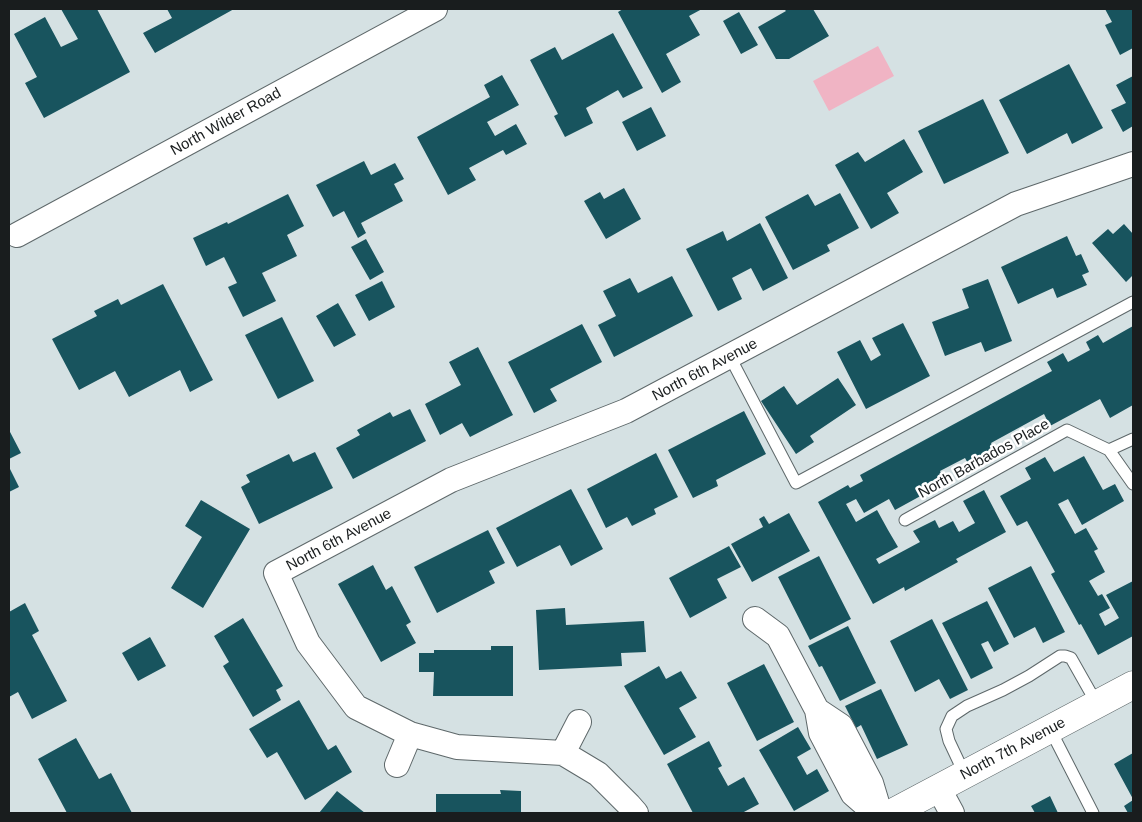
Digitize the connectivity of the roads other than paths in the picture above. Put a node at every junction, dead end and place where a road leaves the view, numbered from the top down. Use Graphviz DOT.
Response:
graph roads {
  1 [pos="435,9"];
  2 [pos="1133,164"];
  3 [pos="17,235"];
  4 [pos="1133,302"];
  5 [pos="730,358"];
  6 [pos="1133,439"];
  7 [pos="1109,450"];
  8 [pos="1133,484"];
  9 [pos="905,520"];
  10 [pos="756,619"];
  11 [pos="1133,685"];
  12 [pos="1097,704"];
  13 [pos="817,710"];
  14 [pos="579,722"];
  15 [pos="1050,729"];
  16 [pos="410,734"];
  17 [pos="563,753"];
  18 [pos="397,765"];
  19 [pos="965,775"];
  20 [pos="940,789"];
  21 [pos="636,813"];
  22 [pos="875,813"];
  23 [pos="880,813"];
  24 [pos="892,813"];
  25 [pos="952,813"];
  26 [pos="1093,813"];
  1 -- 3 [label="street, North Wilder Road"];
  2 -- 5 [label="street, North 6th Avenue"];
  4 -- 5 [label="lane"];
  5 -- 16 [label="street, North 6th Avenue"];
  6 -- 7 [label="lane"];
  7 -- 8 [label="lane"];
  7 -- 9 [label="lane, North Barbados Place"];
  10 -- 13 [label="street"];
  11 -- 12 [label="main road, North 7th Avenue"];
  12 -- 15 [label="main road, North 7th Avenue"];
  12 -- 19 [label="lane"];
  13 -- 22 [label="street"];
  13 -- 23 [label="street"];
  14 -- 17 [label="street"];
  15 -- 19 [label="main road, North 7th Avenue"];
  15 -- 26 [label="lane"];
  16 -- 17 [label="street"];
  16 -- 18 [label="street"];
  17 -- 21 [label="street"];
  19 -- 20 [label="main road, North 7th Avenue"];
  20 -- 24 [label="main road, North 7th Avenue"];
  20 -- 25 [label="street"];
}
